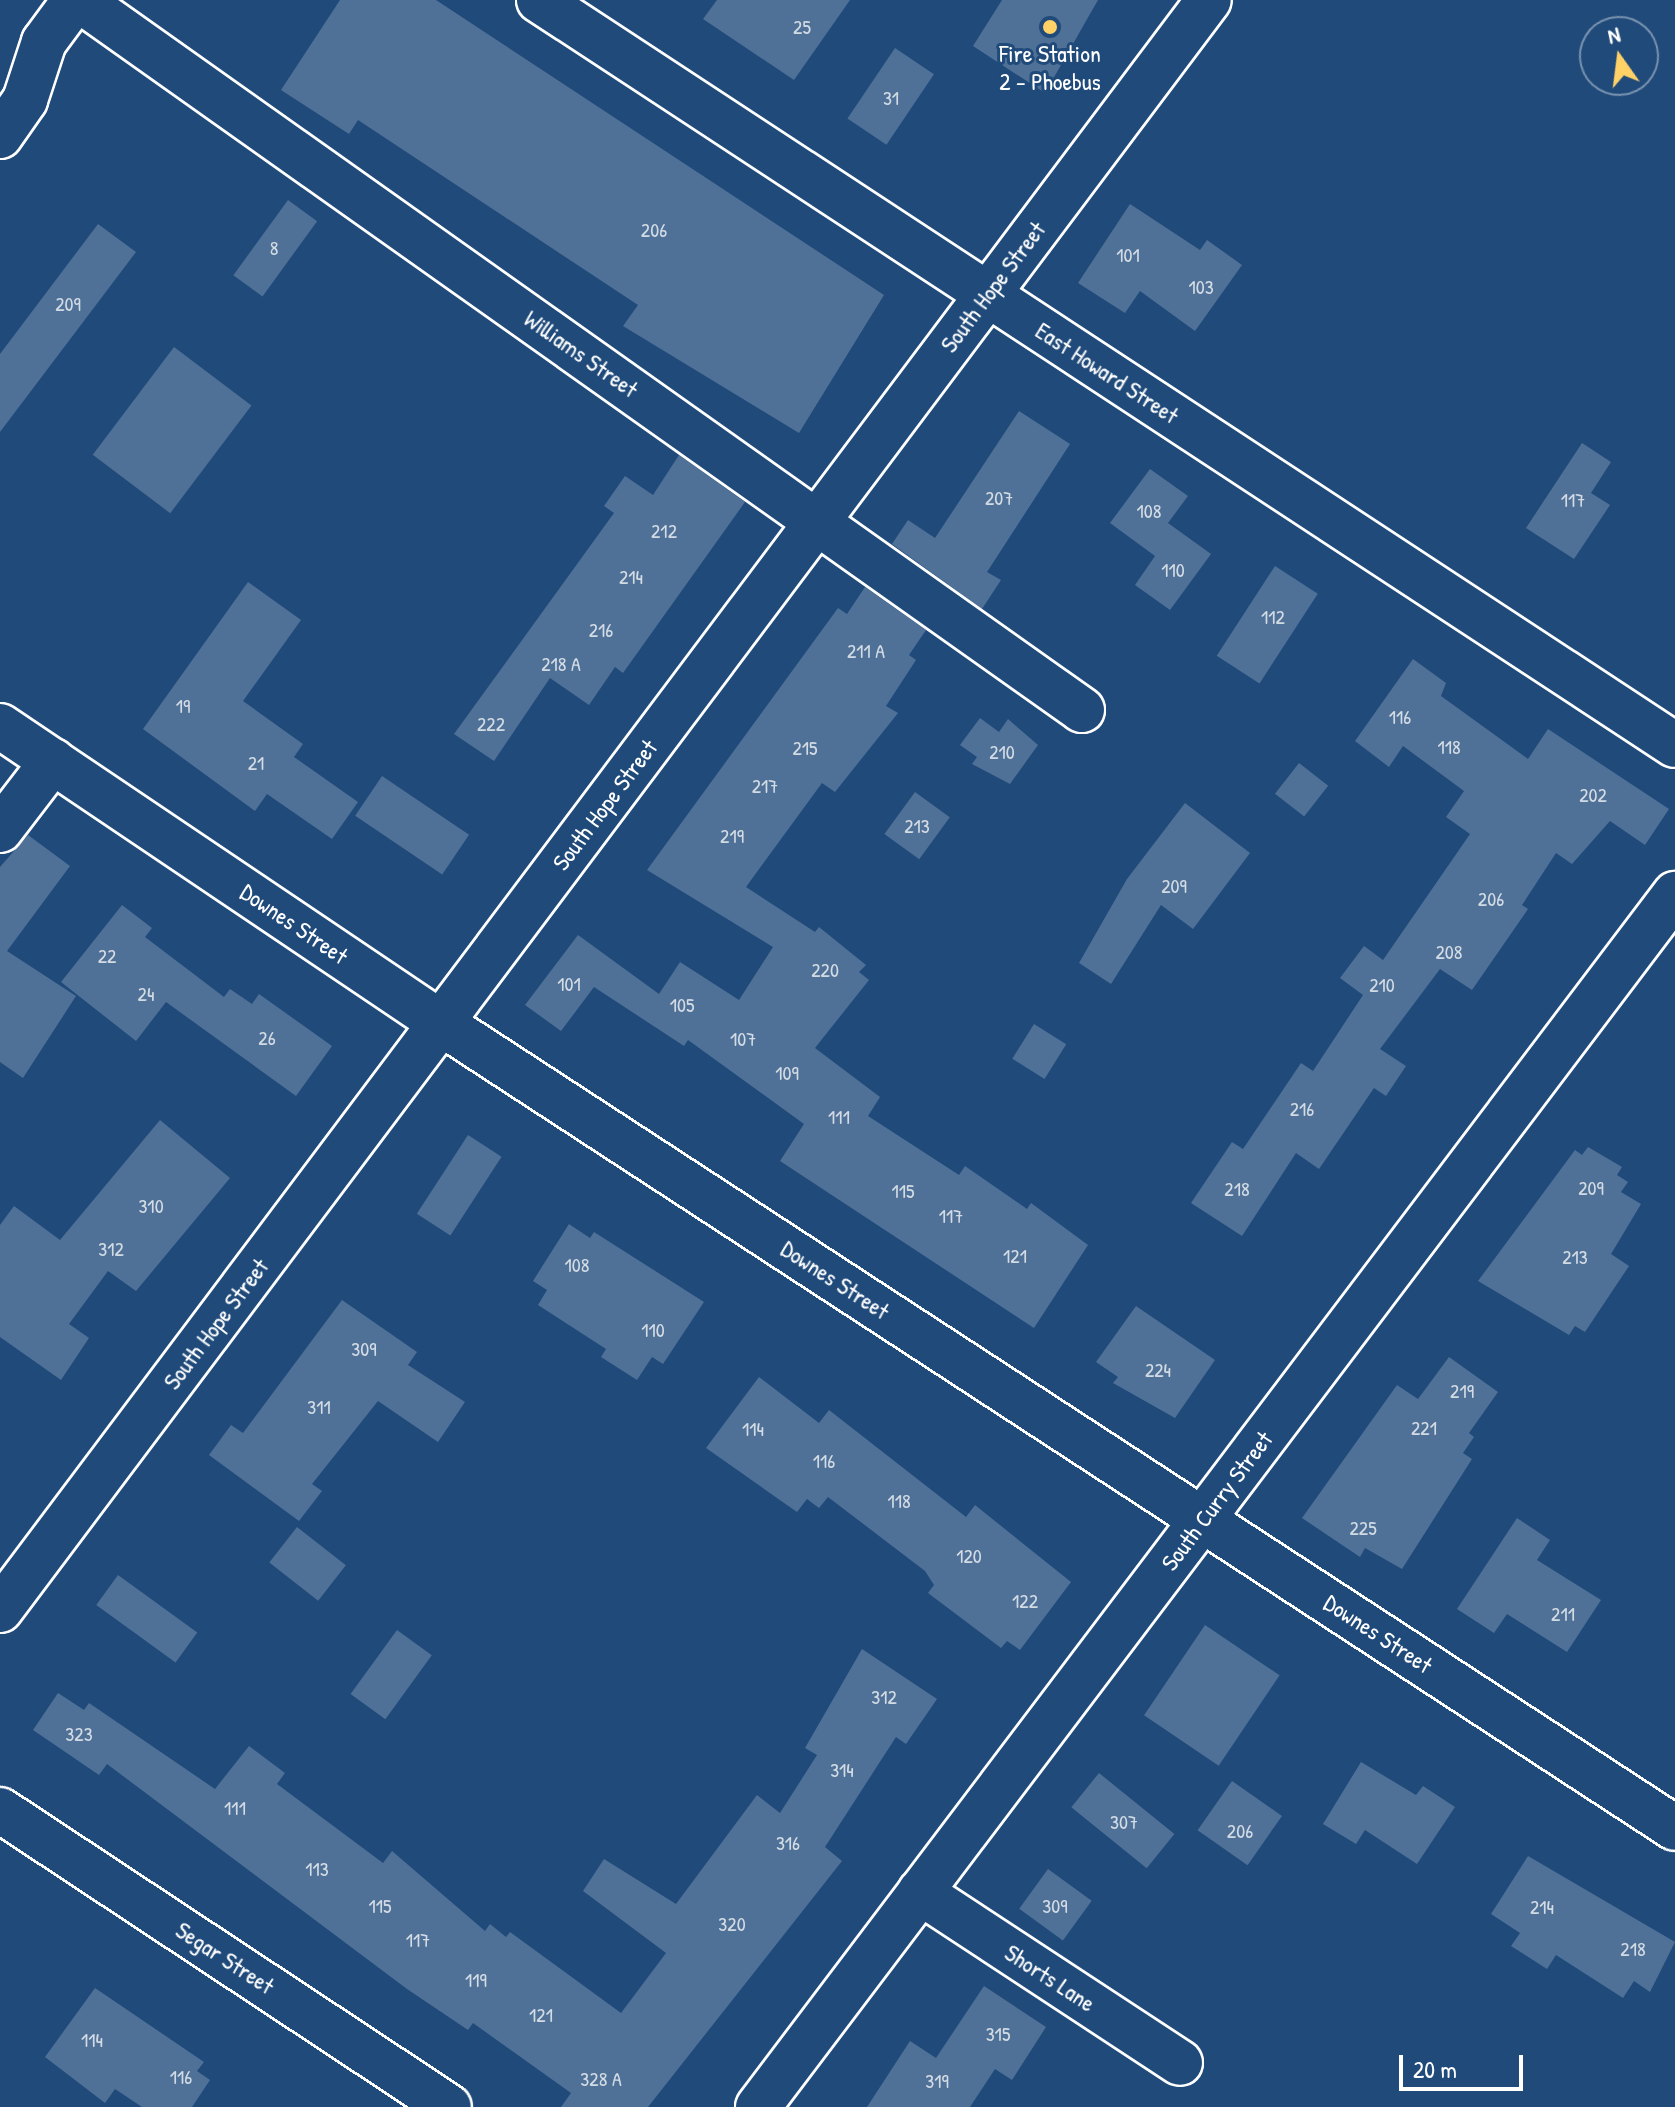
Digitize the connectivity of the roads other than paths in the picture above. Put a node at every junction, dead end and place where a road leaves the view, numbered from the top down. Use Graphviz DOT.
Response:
graph roads {
  1 [pos="77,0"];
  2 [pos="539,0"];
  3 [pos="1209,0"];
  4 [pos="44,42"];
  5 [pos="0,73"];
  6 [pos="0,136"];
  7 [pos="988,294"];
  8 [pos="817,522"];
  9 [pos="1082,710"];
  10 [pos="0,726"];
  11 [pos="1675,745"];
  12 [pos="53,761"];
  13 [pos="0,830"];
  14 [pos="1675,894"];
  15 [pos="441,1023"];
  16 [pos="1203,1520"];
  17 [pos="0,1610"];
  18 [pos="0,1810"];
  19 [pos="1675,1828"];
  20 [pos="920,1892"];
  21 [pos="1180,2063"];
  22 [pos="449,2107"];
  23 [pos="758,2107"];
  1 -- 4 [label="street"];
  1 -- 8 [label="street, Williams Street"];
  2 -- 7 [label="street, East Howard Street"];
  3 -- 7 [label="street, South Hope Street"];
  4 -- 5 [label="street"];
  4 -- 6 [label="street"];
  7 -- 8 [label="street, South Hope Street"];
  7 -- 11 [label="street, East Howard Street"];
  8 -- 9 [label="street, Williams Street"];
  8 -- 15 [label="street, South Hope Street"];
  10 -- 12 [label="street, Downes Street"];
  12 -- 13 [label="street"];
  12 -- 15 [label="street, Downes Street"];
  14 -- 16 [label="street, South Curry Street"];
  15 -- 16 [label="street, Downes Street"];
  15 -- 17 [label="street, South Hope Street"];
  16 -- 19 [label="street, Downes Street"];
  16 -- 20 [label="street, South Curry Street"];
  18 -- 22 [label="street, Segar Street"];
  20 -- 21 [label="street, Shorts Lane"];
  20 -- 23 [label="street, South Curry Street"];
}
